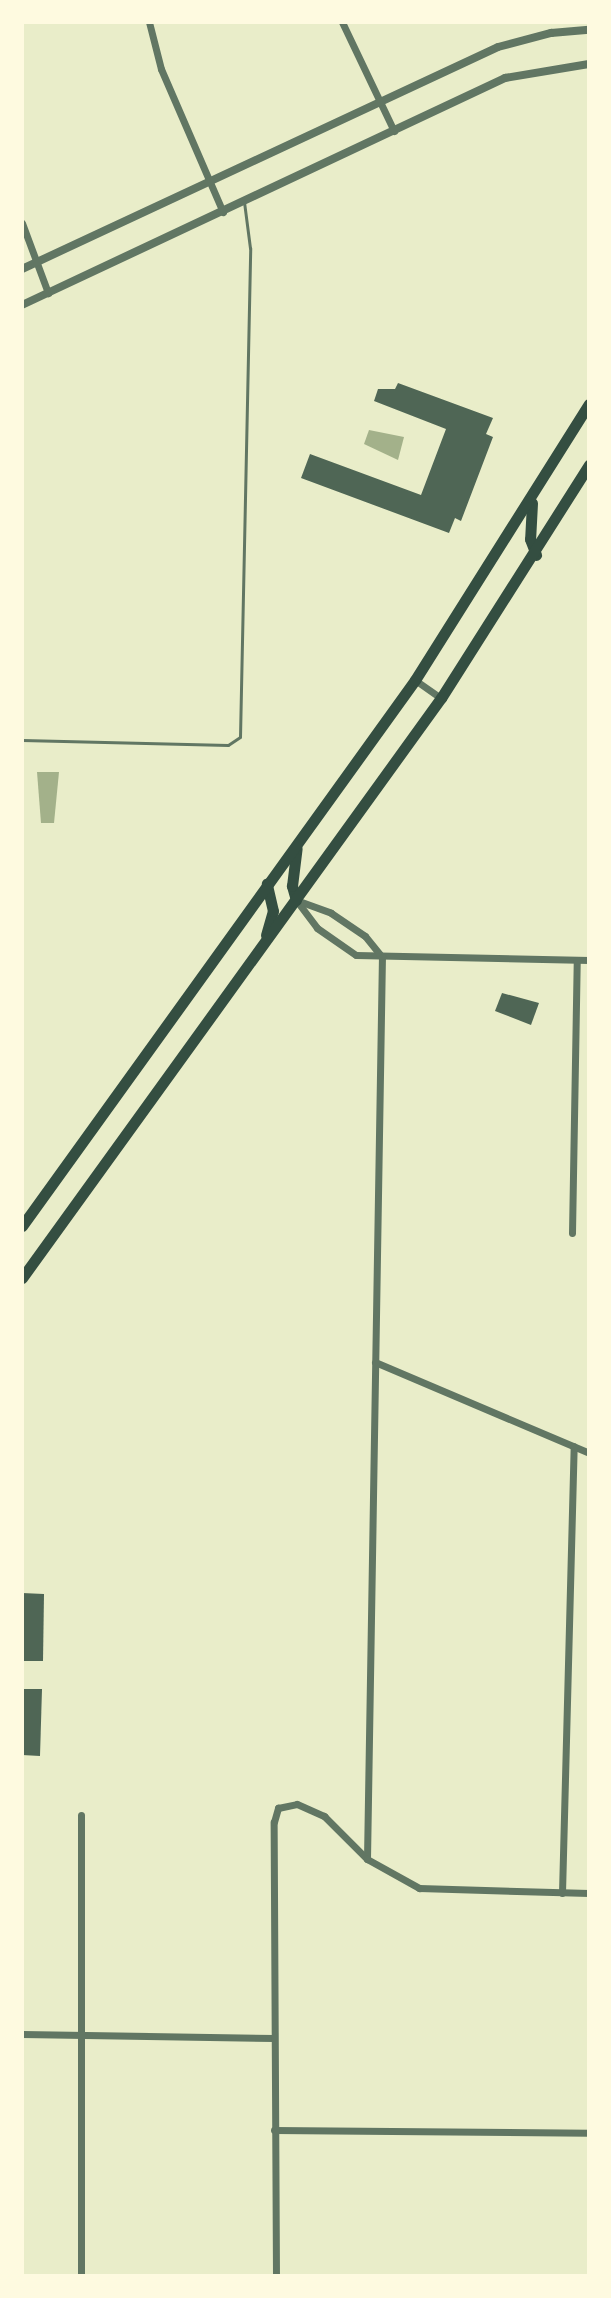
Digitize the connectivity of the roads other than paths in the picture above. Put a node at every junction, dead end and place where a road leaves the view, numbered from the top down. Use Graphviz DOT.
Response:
graph roads {
  1 [pos="149,22"];
  2 [pos="342,22"];
  3 [pos="589,30"];
  4 [pos="589,64"];
  5 [pos="380,101"];
  6 [pos="394,131"];
  7 [pos="209,181"];
  8 [pos="244,202"];
  9 [pos="223,212"];
  10 [pos="22,223"];
  11 [pos="37,262"];
  12 [pos="22,269"];
  13 [pos="48,293"];
  14 [pos="22,305"];
  15 [pos="589,404"];
  16 [pos="589,465"];
  17 [pos="533,498"];
  18 [pos="536,555"];
  19 [pos="415,680"];
  20 [pos="441,698"];
  21 [pos="22,740"];
  22 [pos="299,840"];
  23 [pos="267,884"];
  24 [pos="296,900"];
  25 [pos="263,944"];
  26 [pos="382,957"];
  27 [pos="577,960"];
  28 [pos="589,960"];
  29 [pos="22,1226"];
  30 [pos="572,1233"];
  31 [pos="22,1278"];
  32 [pos="375,1362"];
  33 [pos="574,1446"];
  34 [pos="589,1453"];
  35 [pos="81,1815"];
  36 [pos="367,1859"];
  37 [pos="562,1893"];
  38 [pos="589,1893"];
  39 [pos="22,2034"];
  40 [pos="81,2035"];
  41 [pos="274,2038"];
  42 [pos="274,2130"];
  43 [pos="589,2133"];
  44 [pos="81,2276"];
  45 [pos="276,2276"];
  1 -- 7 [label="street"];
  2 -- 5 [label="street"];
  3 -- 5 [label="street"];
  4 -- 6 [label="street"];
  5 -- 6 [label="street"];
  5 -- 7 [label="street"];
  6 -- 8 [label="street"];
  7 -- 9 [label="street"];
  7 -- 11 [label="street"];
  8 -- 9 [label="street"];
  8 -- 21 [label="lane"];
  9 -- 13 [label="street"];
  10 -- 11 [label="street"];
  11 -- 12 [label="street"];
  11 -- 13 [label="street"];
  13 -- 14 [label="street"];
  15 -- 17 [label="main road"];
  16 -- 18 [label="main road"];
  17 -- 18 [label="main road"];
  17 -- 19 [label="main road"];
  18 -- 20 [label="main road"];
  19 -- 20 [label="street"];
  19 -- 22 [label="main road"];
  20 -- 24 [label="main road"];
  22 -- 23 [label="main road"];
  22 -- 24 [label="main road"];
  23 -- 25 [label="main road"];
  23 -- 29 [label="main road"];
  24 -- 25 [label="main road"];
  24 -- 26 [label="street"];
  24 -- 26 [label="street"];
  25 -- 31 [label="main road"];
  26 -- 27 [label="street"];
  26 -- 32 [label="street"];
  27 -- 28 [label="street"];
  27 -- 30 [label="street"];
  32 -- 33 [label="street"];
  32 -- 36 [label="street"];
  33 -- 34 [label="street"];
  33 -- 37 [label="street"];
  35 -- 40 [label="street"];
  36 -- 37 [label="street"];
  36 -- 41 [label="street"];
  37 -- 38 [label="street"];
  39 -- 40 [label="street"];
  40 -- 41 [label="street"];
  40 -- 44 [label="street"];
  41 -- 42 [label="street"];
  42 -- 43 [label="street"];
  42 -- 45 [label="street"];
}
